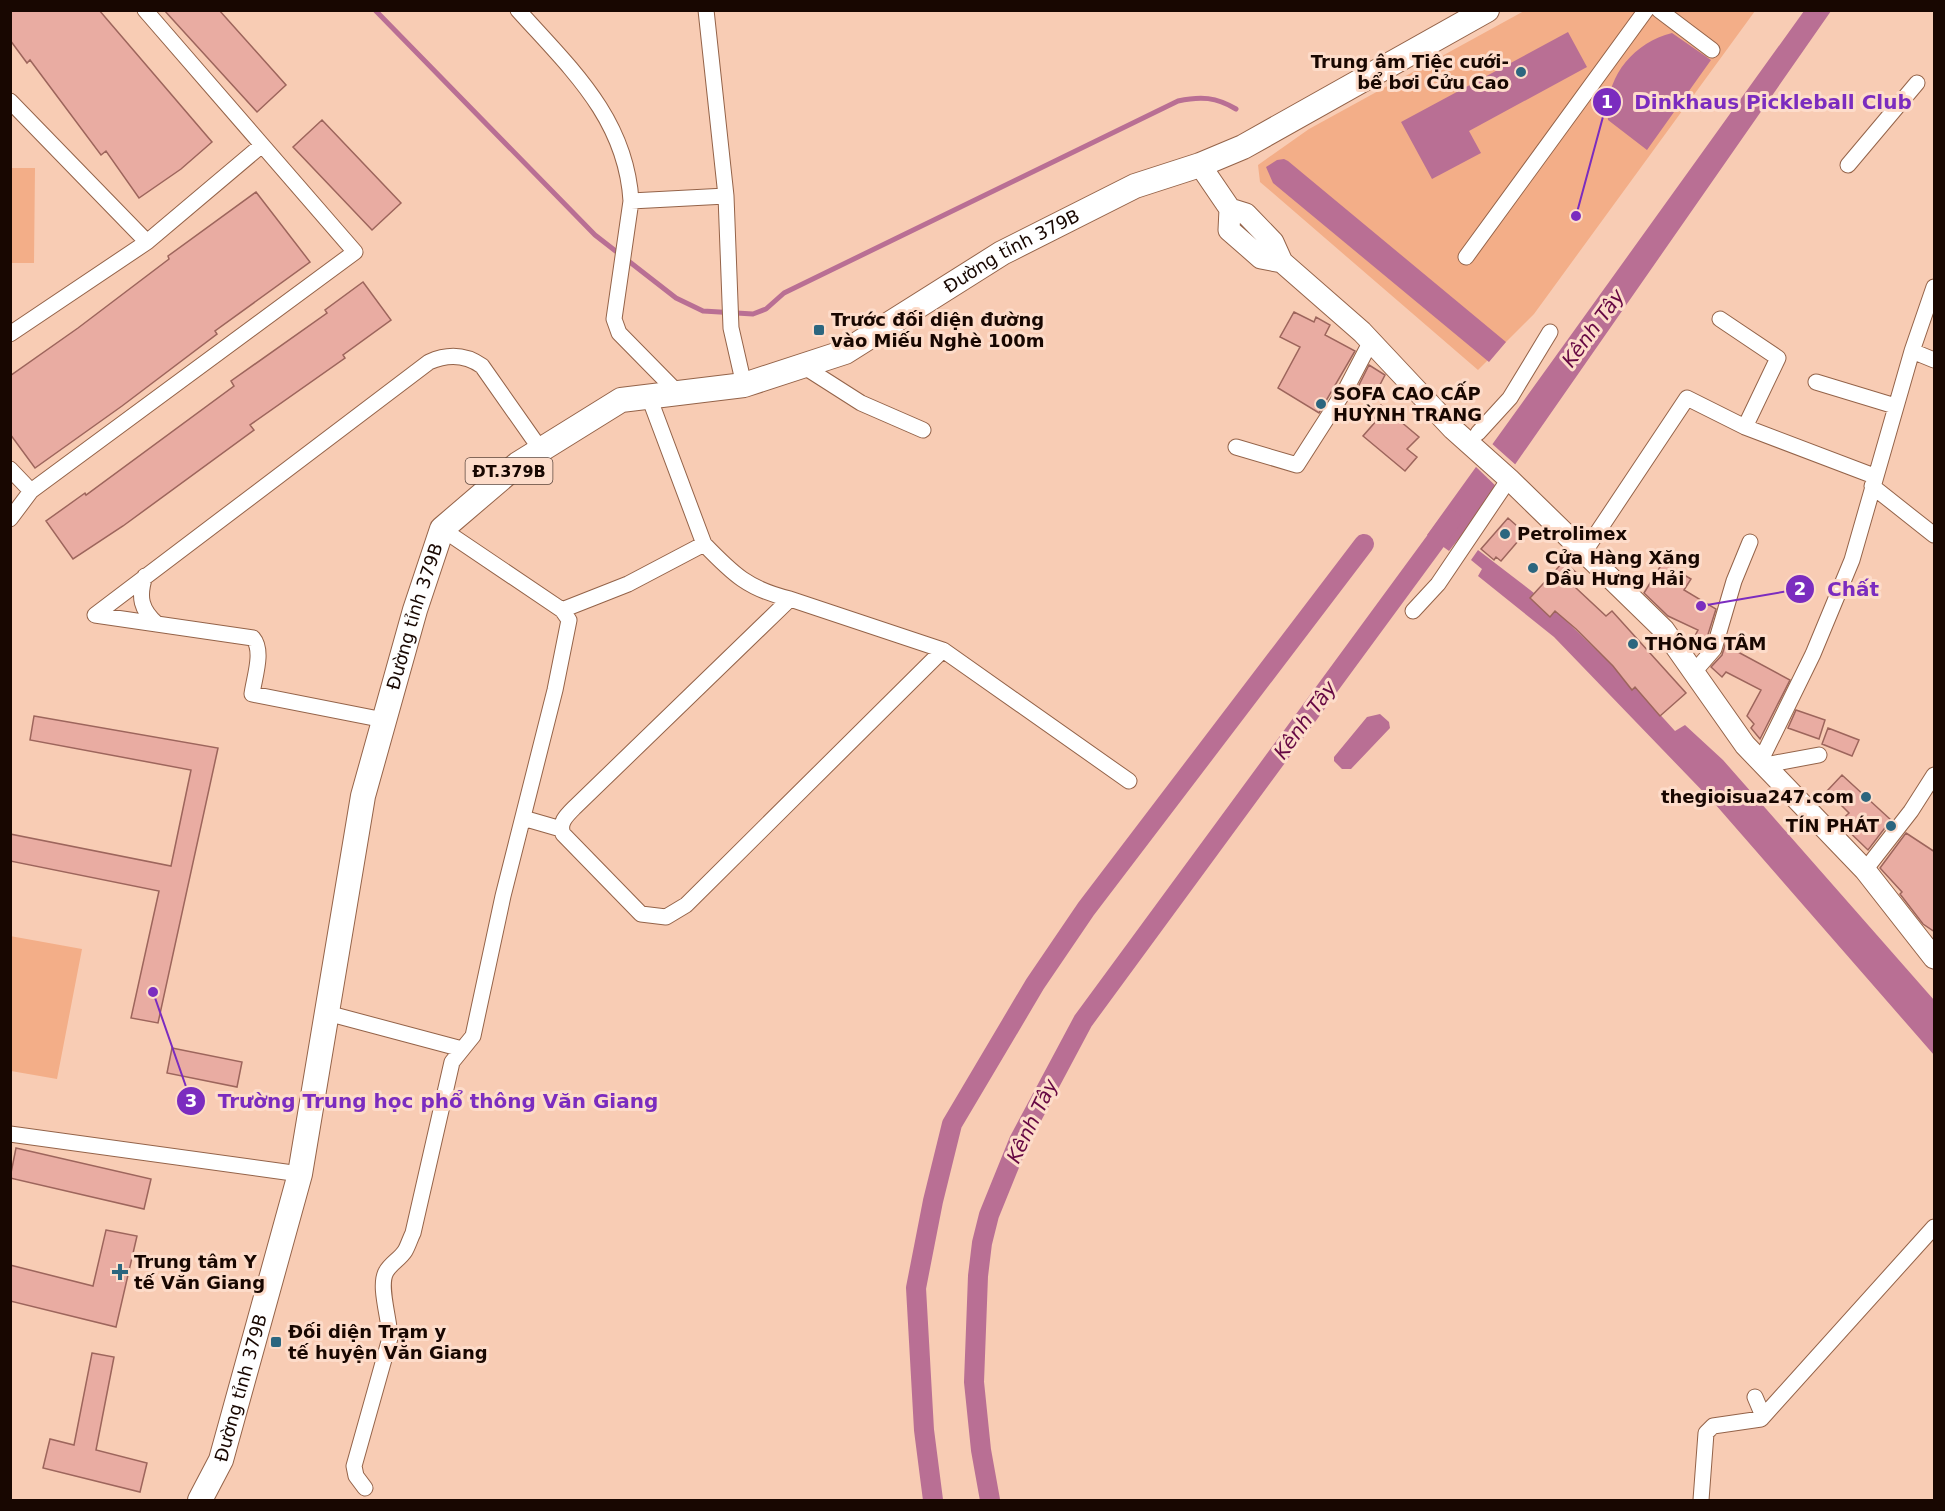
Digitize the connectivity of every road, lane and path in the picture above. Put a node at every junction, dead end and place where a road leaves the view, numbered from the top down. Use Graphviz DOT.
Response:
graph roads {
  1 [pos="145,10"];
  2 [pos="518,10"];
  3 [pos="706,10"];
  4 [pos="1487,10"];
  5 [pos="1646,10"];
  6 [pos="1659,10"];
  7 [pos="1712,50"];
  8 [pos="1917,83"];
  9 [pos="10,101"];
  10 [pos="262,145"];
  11 [pos="1200,165"];
  12 [pos="1848,165"];
  13 [pos="726,196"];
  14 [pos="630,208"];
  15 [pos="147,242"];
  16 [pos="1466,257"];
  17 [pos="1935,287"];
  18 [pos="1720,319"];
  19 [pos="1550,332"];
  20 [pos="10,334"];
  21 [pos="1370,343"];
  22 [pos="1912,351"];
  23 [pos="1935,360"];
  24 [pos="803,366"];
  25 [pos="1816,382"];
  26 [pos="744,385"];
  27 [pos="678,393"];
  28 [pos="649,397"];
  29 [pos="1895,406"];
  30 [pos="1745,427"];
  31 [pos="923,430"];
  32 [pos="1475,439"];
  33 [pos="1236,447"];
  34 [pos="541,450"];
  35 [pos="10,469"];
  36 [pos="1511,481"];
  37 [pos="1873,481"];
  38 [pos="31,491"];
  39 [pos="10,519"];
  40 [pos="442,529"];
  41 [pos="1935,535"];
  42 [pos="1750,542"];
  43 [pos="704,544"];
  44 [pos="1585,551"];
  45 [pos="145,576"];
  46 [pos="790,599"];
  47 [pos="562,610"];
  48 [pos="1413,610"];
  49 [pos="157,624"];
  50 [pos="943,650"];
  51 [pos="1694,672"];
  52 [pos="384,720"];
  53 [pos="1819,755"];
  54 [pos="1763,763"];
  55 [pos="1935,775"];
  56 [pos="1129,781"];
  57 [pos="523,818"];
  58 [pos="561,829"];
  59 [pos="1866,870"];
  60 [pos="1932,948"];
  61 [pos="327,1013"];
  62 [pos="462,1049"];
  63 [pos="10,1134"];
  64 [pos="300,1174"];
  65 [pos="1935,1227"];
  66 [pos="1755,1397"];
  67 [pos="1763,1416"];
  68 [pos="365,1488"];
  69 [pos="1703,1490"];
  70 [pos="200,1500"];
  1 -- 10 [label="street"];
  2 -- 14 [label="street"];
  3 -- 13 [label="street"];
  4 -- 11 [label="main road, Đường tỉnh 379B / ĐT.379B"];
  5 -- 16 [label="street"];
  6 -- 7 [label="street"];
  8 -- 12 [label="street"];
  9 -- 15 [label="street"];
  10 -- 15 [label="street"];
  10 -- 38 [label="street"];
  11 -- 21 [label="main road"];
  11 -- 24 [label="main road, Đường tỉnh 379B / ĐT.379B"];
  13 -- 14 [label="street"];
  13 -- 26 [label="street"];
  14 -- 27 [label="street"];
  15 -- 20 [label="street"];
  17 -- 22 [label="street"];
  18 -- 30 [label="street"];
  19 -- 32 [label="street"];
  21 -- 32 [label="main road"];
  21 -- 33 [label="street"];
  22 -- 23 [label="street"];
  22 -- 29 [label="street"];
  24 -- 26 [label="main road, Đường tỉnh 379B / ĐT.379B"];
  24 -- 31 [label="street"];
  25 -- 29 [label="street"];
  26 -- 27 [label="main road, Đường tỉnh 379B / ĐT.379B"];
  27 -- 28 [label="main road, Đường tỉnh 379B / ĐT.379B"];
  28 -- 34 [label="main road, Đường tỉnh 379B / ĐT.379B"];
  28 -- 43 [label="street"];
  29 -- 37 [label="street"];
  30 -- 37 [label="street"];
  30 -- 44 [label="street"];
  32 -- 36 [label="main road"];
  34 -- 40 [label="main road, Đường tỉnh 379B / ĐT.379B"];
  34 -- 45 [label="street"];
  35 -- 38 [label="street"];
  36 -- 44 [label="main road"];
  36 -- 48 [label="street"];
  37 -- 41 [label="street"];
  37 -- 54 [label="street"];
  38 -- 39 [label="street"];
  40 -- 47 [label="street"];
  40 -- 52 [label="main road, Đường tỉnh 379B"];
  42 -- 51 [label="street"];
  43 -- 46 [label="street"];
  43 -- 47 [label="street"];
  44 -- 51 [label="main road"];
  45 -- 49 [label="street"];
  45 -- 49 [label="street"];
  46 -- 50 [label="street"];
  46 -- 58 [label="street"];
  47 -- 57 [label="street"];
  49 -- 52 [label="street"];
  50 -- 56 [label="street"];
  50 -- 58 [label="street"];
  51 -- 54 [label="main road"];
  52 -- 61 [label="main road, Đường tỉnh 379B"];
  53 -- 54 [label="street"];
  54 -- 59 [label="main road"];
  55 -- 59 [label="street"];
  57 -- 58 [label="street"];
  57 -- 62 [label="street"];
  59 -- 60 [label="main road"];
  61 -- 62 [label="street"];
  61 -- 64 [label="main road, Đường tỉnh 379B"];
  62 -- 68 [label="street"];
  63 -- 64 [label="street"];
  64 -- 70 [label="main road, Đường tỉnh 379B"];
  65 -- 67 [label="street"];
  66 -- 67 [label="street"];
  67 -- 69 [label="street"];
}
